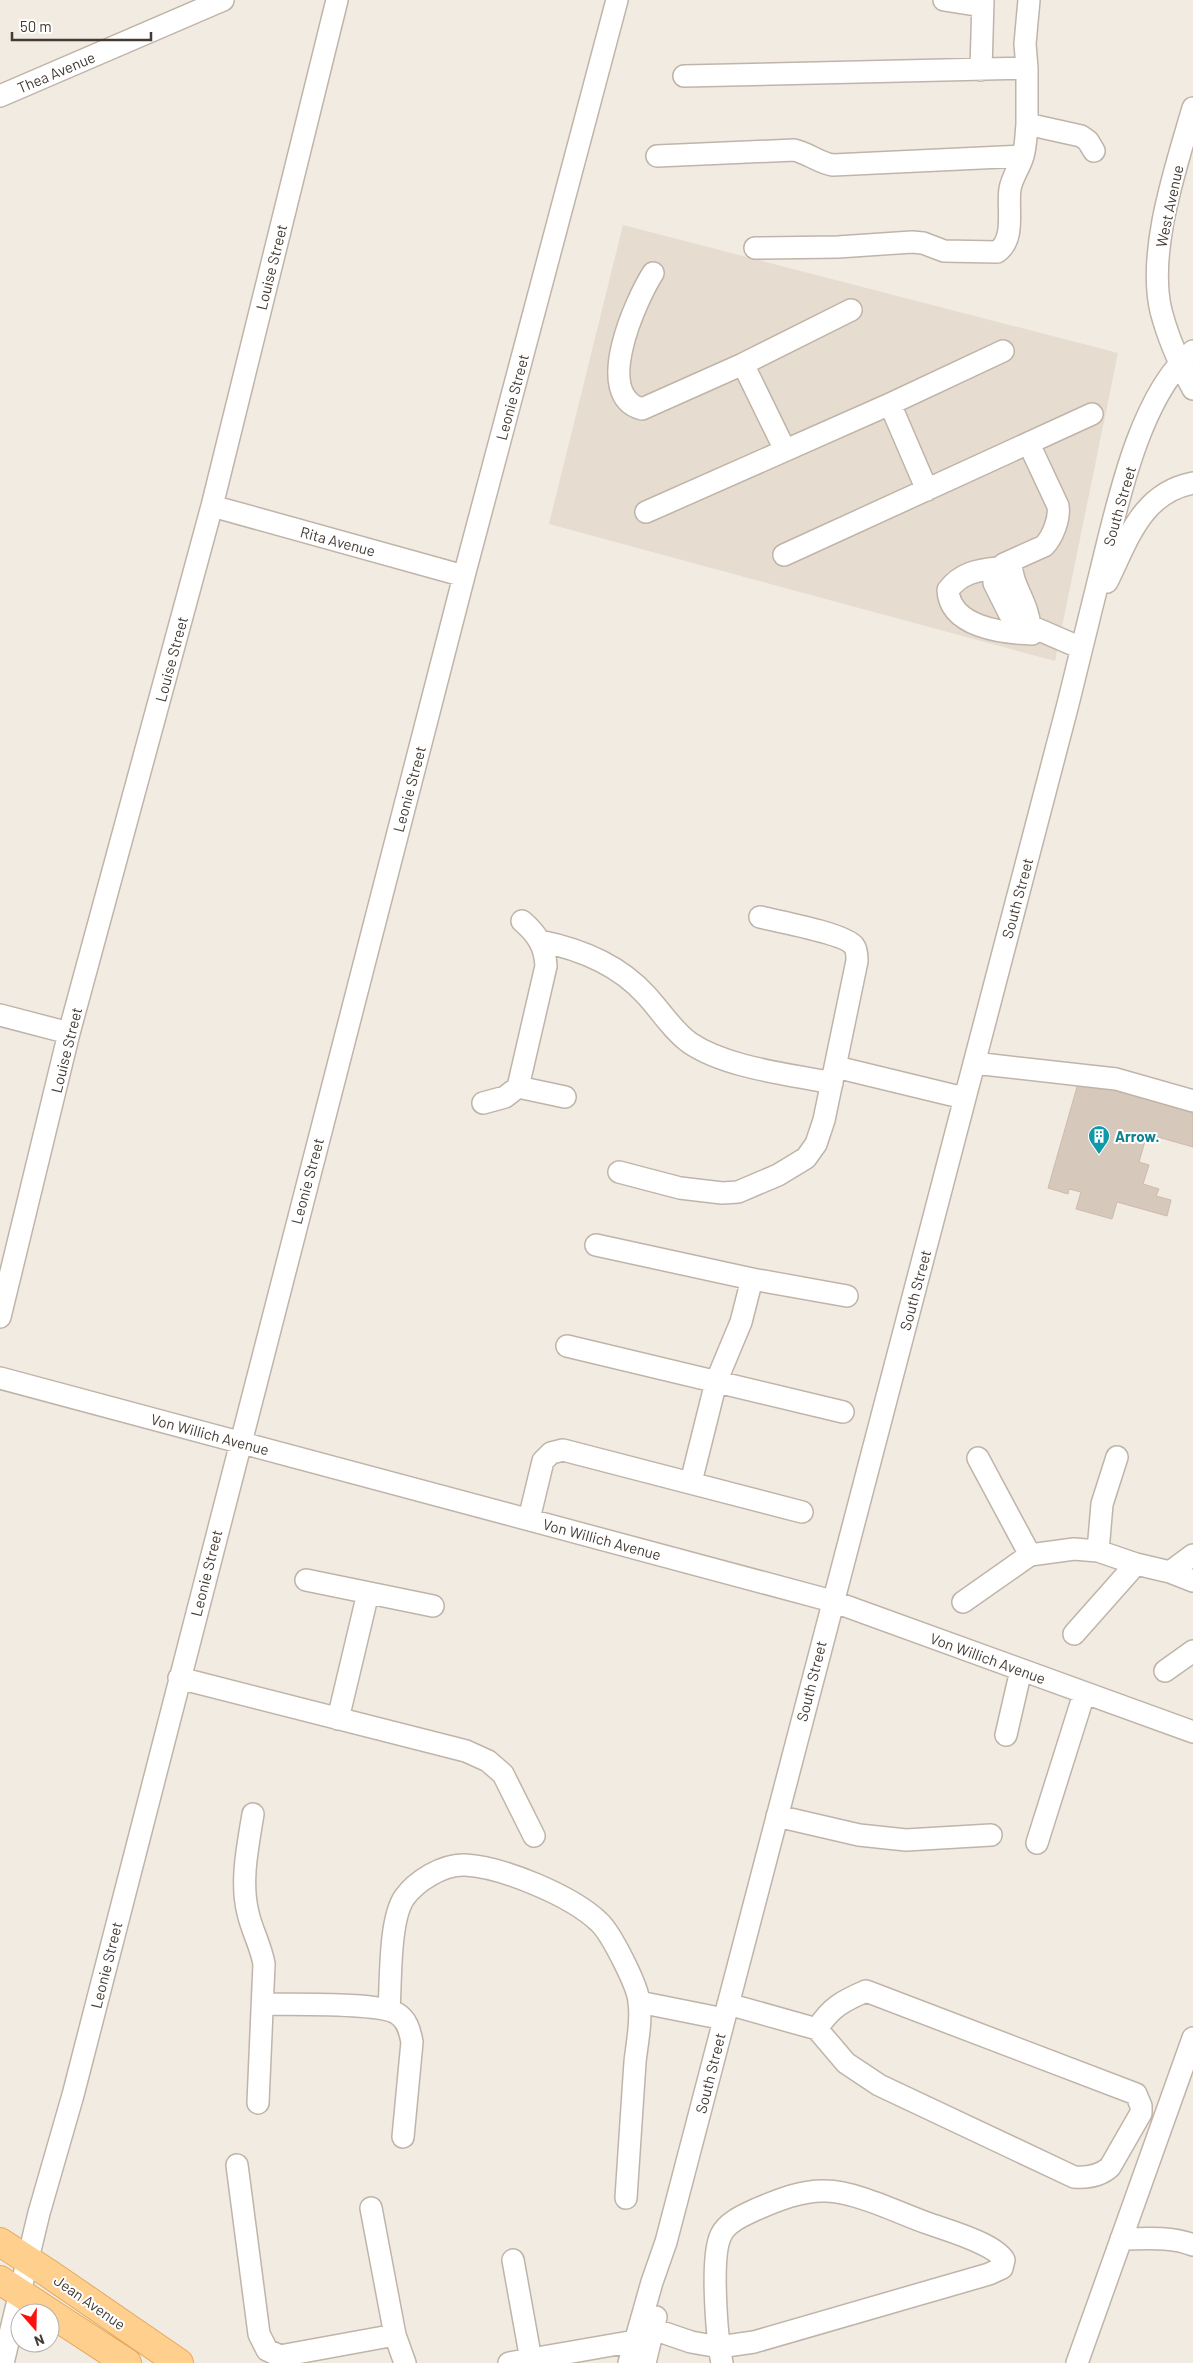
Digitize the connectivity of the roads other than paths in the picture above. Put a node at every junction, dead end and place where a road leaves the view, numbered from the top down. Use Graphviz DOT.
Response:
graph roads {
  1 [pos="223,0"];
  2 [pos="337,0"];
  3 [pos="617,0"];
  4 [pos="944,0"];
  5 [pos="1030,0"];
  6 [pos="982,3"];
  7 [pos="1027,68"];
  8 [pos="981,70"];
  9 [pos="684,76"];
  10 [pos="0,96"];
  11 [pos="1193,108"];
  12 [pos="1026,124"];
  13 [pos="1094,151"];
  14 [pos="657,156"];
  15 [pos="1023,156"];
  16 [pos="755,248"];
  17 [pos="653,273"];
  18 [pos="851,310"];
  19 [pos="1003,351"];
  20 [pos="1186,357"];
  21 [pos="743,364"];
  22 [pos="1193,390"];
  23 [pos="890,404"];
  24 [pos="1092,414"];
  25 [pos="1029,444"];
  26 [pos="785,450"];
  27 [pos="1193,483"];
  28 [pos="927,490"];
  29 [pos="212,506"];
  30 [pos="646,512"];
  31 [pos="784,556"];
  32 [pos="1005,564"];
  33 [pos="464,576"];
  34 [pos="1090,616"];
  35 [pos="1037,630"];
  36 [pos="1082,648"];
  37 [pos="760,917"];
  38 [pos="522,921"];
  39 [pos="540,940"];
  40 [pos="0,1015"];
  41 [pos="69,1034"];
  42 [pos="974,1063"];
  43 [pos="834,1075"];
  44 [pos="518,1087"];
  45 [pos="565,1097"];
  46 [pos="964,1098"];
  47 [pos="1193,1101"];
  48 [pos="483,1103"];
  49 [pos="619,1172"];
  50 [pos="596,1245"];
  51 [pos="752,1279"];
  52 [pos="847,1296"];
  53 [pos="0,1317"];
  54 [pos="567,1346"];
  55 [pos="0,1378"];
  56 [pos="716,1382"];
  57 [pos="843,1412"];
  58 [pos="240,1442"];
  59 [pos="1117,1457"];
  60 [pos="978,1458"];
  61 [pos="691,1482"];
  62 [pos="802,1512"];
  63 [pos="529,1519"];
  64 [pos="1098,1551"];
  65 [pos="1030,1555"];
  66 [pos="1193,1555"];
  67 [pos="1136,1564"];
  68 [pos="1170,1572"];
  69 [pos="306,1580"];
  70 [pos="1193,1581"];
  71 [pos="368,1593"];
  72 [pos="832,1601"];
  73 [pos="963,1602"];
  74 [pos="433,1606"];
  75 [pos="1074,1634"];
  76 [pos="1193,1651"];
  77 [pos="1021,1670"];
  78 [pos="1165,1672"];
  79 [pos="179,1678"];
  80 [pos="1084,1694"];
  81 [pos="338,1719"];
  82 [pos="1193,1732"];
  83 [pos="1006,1735"];
  84 [pos="253,1814"];
  85 [pos="777,1816"];
  86 [pos="991,1835"];
  87 [pos="534,1836"];
  88 [pos="1037,1843"];
  89 [pos="640,2002"];
  90 [pos="263,2004"];
  91 [pos="389,2010"];
  92 [pos="726,2012"];
  93 [pos="818,2029"];
  94 [pos="1193,2038"];
  95 [pos="1184,2092"];
  96 [pos="258,2103"];
  97 [pos="403,2137"];
  98 [pos="237,2165"];
  99 [pos="626,2198"];
  100 [pos="371,2208"];
  101 [pos="1121,2239"];
  102 [pos="0,2242"];
  103 [pos="666,2242"];
  104 [pos="1193,2246"];
  105 [pos="28,2259"];
  106 [pos="513,2260"];
  107 [pos="10,2286"];
  108 [pos="654,2329"];
  109 [pos="395,2335"];
  110 [pos="635,2341"];
  111 [pos="721,2355"];
  112 [pos="516,2362"];
  113 [pos="3,2363"];
  114 [pos="127,2363"];
  115 [pos="180,2363"];
  116 [pos="404,2363"];
  117 [pos="629,2363"];
  118 [pos="645,2363"];
  119 [pos="1077,2363"];
  1 -- 10 [label="street, Thea Avenue"];
  2 -- 29 [label="street, Louise Street"];
  3 -- 33 [label="street, Leonie Street"];
  4 -- 6 [label="street"];
  5 -- 7 [label="street"];
  6 -- 8 [label="street"];
  7 -- 8 [label="street"];
  7 -- 12 [label="street"];
  8 -- 9 [label="street"];
  11 -- 20 [label="street, West Avenue"];
  12 -- 13 [label="street"];
  12 -- 15 [label="street"];
  14 -- 15 [label="street"];
  15 -- 16 [label="street"];
  17 -- 21 [label="street"];
  18 -- 21 [label="street"];
  19 -- 23 [label="street"];
  20 -- 22 [label="street, West Avenue"];
  20 -- 34 [label="street, South Street"];
  21 -- 26 [label="street"];
  23 -- 26 [label="street"];
  23 -- 28 [label="street"];
  24 -- 25 [label="street"];
  25 -- 28 [label="street"];
  25 -- 32 [label="street"];
  26 -- 30 [label="street"];
  27 -- 34 [label="street"];
  28 -- 31 [label="street"];
  29 -- 33 [label="street, Rita Avenue"];
  29 -- 41 [label="street, Louise Street"];
  32 -- 35 [label="street"];
  32 -- 35 [label="street"];
  33 -- 58 [label="street, Leonie Street"];
  34 -- 36 [label="street, South Street"];
  35 -- 36 [label="street"];
  36 -- 42 [label="street, South Street"];
  37 -- 43 [label="street"];
  38 -- 39 [label="street"];
  39 -- 43 [label="street"];
  39 -- 44 [label="street"];
  40 -- 41 [label="street"];
  41 -- 53 [label="street, Louise Street"];
  42 -- 46 [label="street, South Street"];
  42 -- 47 [label="street"];
  43 -- 46 [label="street"];
  43 -- 49 [label="street"];
  44 -- 45 [label="street"];
  44 -- 48 [label="street"];
  46 -- 72 [label="street, South Street"];
  50 -- 51 [label="street"];
  51 -- 52 [label="street"];
  51 -- 56 [label="street"];
  54 -- 56 [label="street"];
  55 -- 58 [label="street, Von Willich Avenue"];
  56 -- 57 [label="street"];
  56 -- 61 [label="street"];
  58 -- 63 [label="street, Von Willich Avenue"];
  58 -- 79 [label="street, Leonie Street"];
  59 -- 64 [label="street"];
  60 -- 65 [label="street"];
  61 -- 62 [label="street"];
  61 -- 63 [label="street"];
  63 -- 72 [label="street, Von Willich Avenue"];
  64 -- 65 [label="street"];
  64 -- 67 [label="street"];
  65 -- 73 [label="street"];
  66 -- 68 [label="street"];
  67 -- 68 [label="street"];
  67 -- 75 [label="street"];
  68 -- 70 [label="street"];
  69 -- 71 [label="street"];
  71 -- 74 [label="street"];
  71 -- 81 [label="street"];
  72 -- 77 [label="street, Von Willich Avenue"];
  72 -- 85 [label="street, South Street"];
  76 -- 78 [label="street"];
  77 -- 80 [label="street, Von Willich Avenue"];
  77 -- 83 [label="street"];
  79 -- 81 [label="street"];
  79 -- 105 [label="street, Leonie Street"];
  80 -- 82 [label="street, Von Willich Avenue"];
  80 -- 88 [label="street"];
  81 -- 87 [label="street"];
  84 -- 90 [label="street"];
  85 -- 86 [label="street"];
  85 -- 92 [label="street, South Street"];
  89 -- 91 [label="street"];
  89 -- 92 [label="street"];
  89 -- 99 [label="street"];
  90 -- 91 [label="street"];
  90 -- 96 [label="street"];
  91 -- 97 [label="street"];
  92 -- 93 [label="street"];
  92 -- 103 [label="street, South Street"];
  93 -- 93 [label="street"];
  94 -- 95 [label="street"];
  95 -- 101 [label="street"];
  98 -- 109 [label="street"];
  100 -- 109 [label="street"];
  101 -- 104 [label="street"];
  101 -- 119 [label="street"];
  102 -- 105 [label="main road, Jean Avenue"];
  103 -- 108 [label="street, South Street"];
  103 -- 110 [label="street, South Street"];
  105 -- 107 [label="street, Leonie Street"];
  105 -- 115 [label="main road, Jean Avenue"];
  106 -- 112 [label="street"];
  107 -- 113 [label="street, Leonie Street"];
  107 -- 114 [label="main road, Jean Avenue"];
  108 -- 111 [label="street"];
  108 -- 118 [label="street, South Street"];
  109 -- 116 [label="street"];
  110 -- 112 [label="street"];
  110 -- 117 [label="street, South Street"];
  111 -- 111 [label="street"];
}
